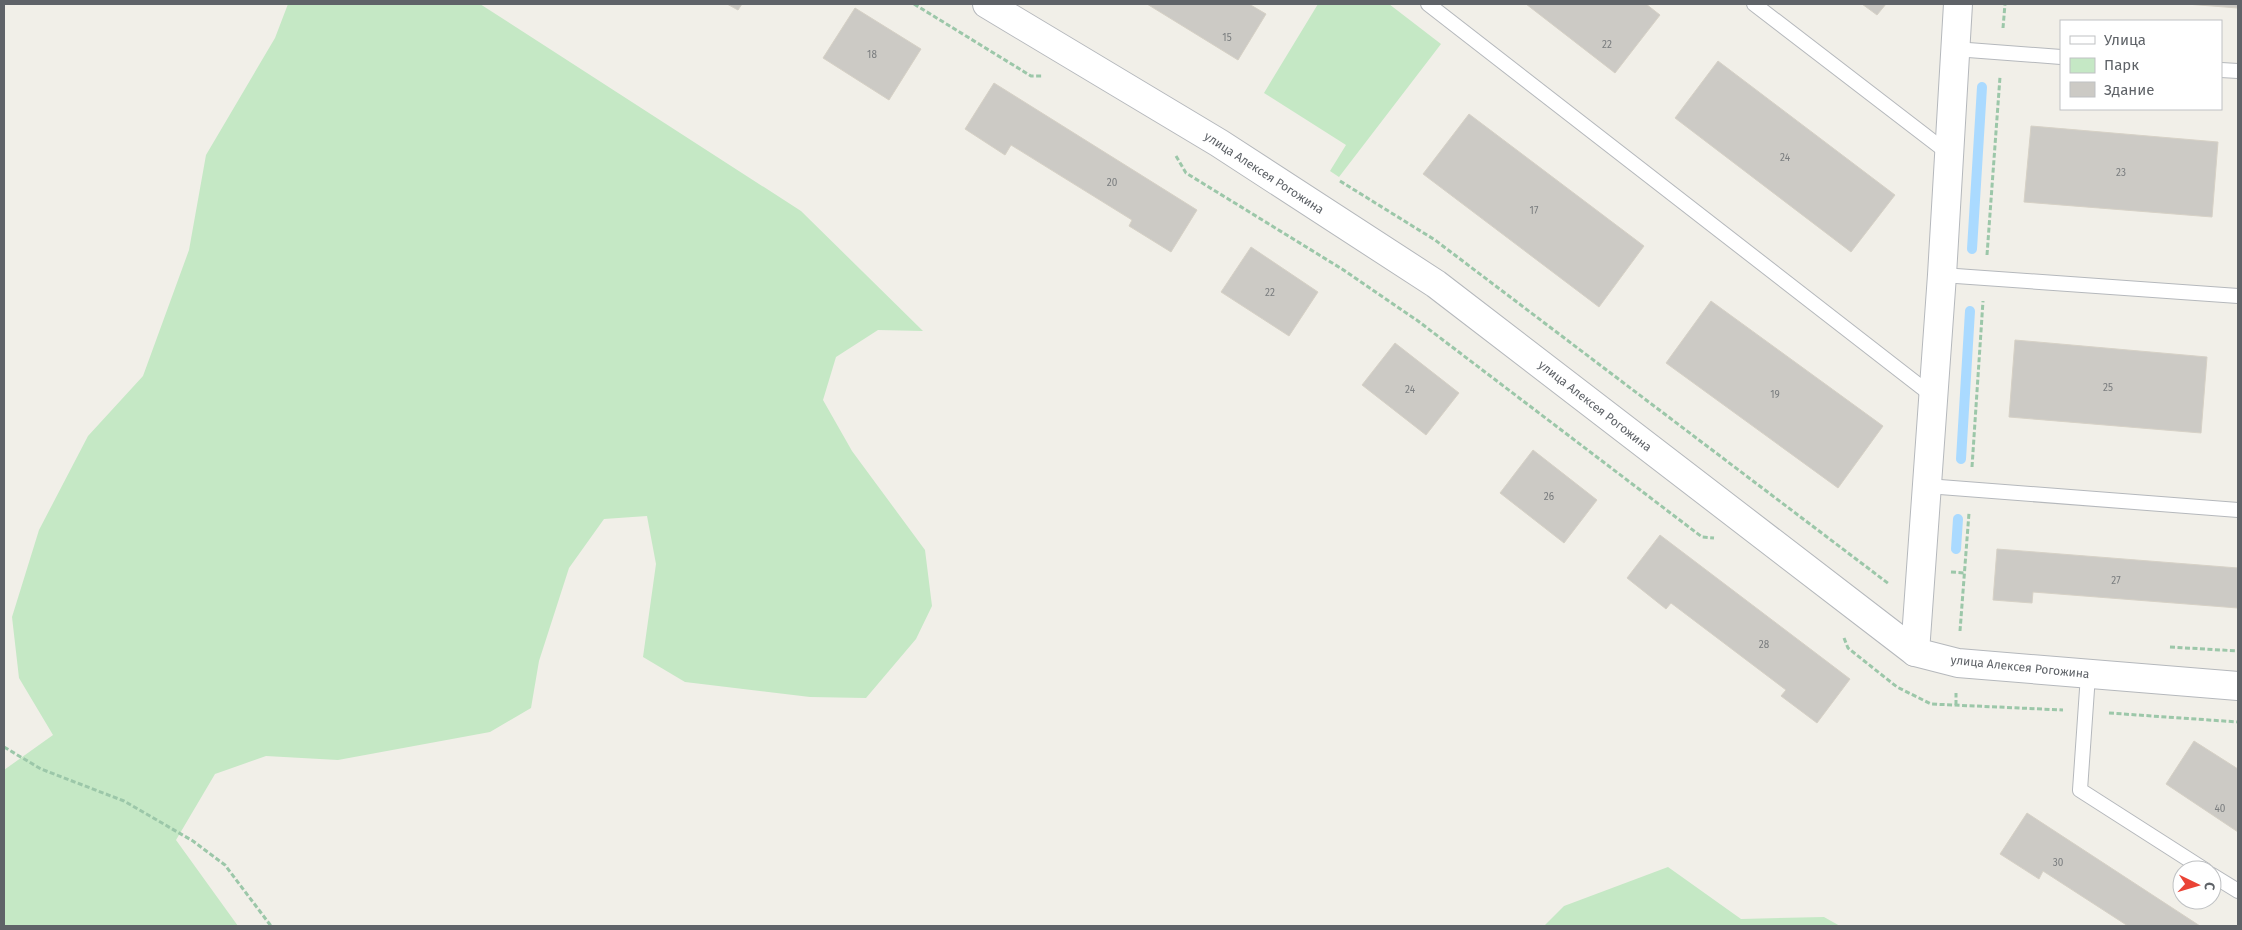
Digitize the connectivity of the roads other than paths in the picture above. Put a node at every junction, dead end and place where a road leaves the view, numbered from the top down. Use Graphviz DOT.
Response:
graph roads {
  1 [pos="988,4"];
  2 [pos="1428,4"];
  3 [pos="1754,4"];
  4 [pos="1958,4"];
  5 [pos="1955,49"];
  6 [pos="2060,57"];
  7 [pos="2222,70"];
  8 [pos="2238,71"];
  9 [pos="1948,152"];
  10 [pos="1942,275"];
  11 [pos="2238,296"];
  12 [pos="1934,398"];
  13 [pos="1927,486"];
  14 [pos="2238,510"];
  15 [pos="1915,652"];
  16 [pos="2088,675"];
  17 [pos="2238,686"];
  18 [pos="2189,860"];
  19 [pos="2222,881"];
  20 [pos="2238,891"];
  1 -- 15 [label="street, улица Алексея Рогожина"];
  2 -- 12 [label="lane"];
  3 -- 9 [label="lane"];
  4 -- 5 [label="street"];
  5 -- 6 [label="lane"];
  5 -- 9 [label="street"];
  7 -- 8 [label="lane"];
  9 -- 10 [label="street"];
  10 -- 11 [label="lane"];
  10 -- 12 [label="street"];
  12 -- 13 [label="street"];
  13 -- 14 [label="lane"];
  13 -- 15 [label="street"];
  15 -- 16 [label="street, улица Алексея Рогожина"];
  16 -- 17 [label="street, улица Алексея Рогожина"];
  16 -- 18 [label="lane"];
  19 -- 20 [label="lane"];
}
